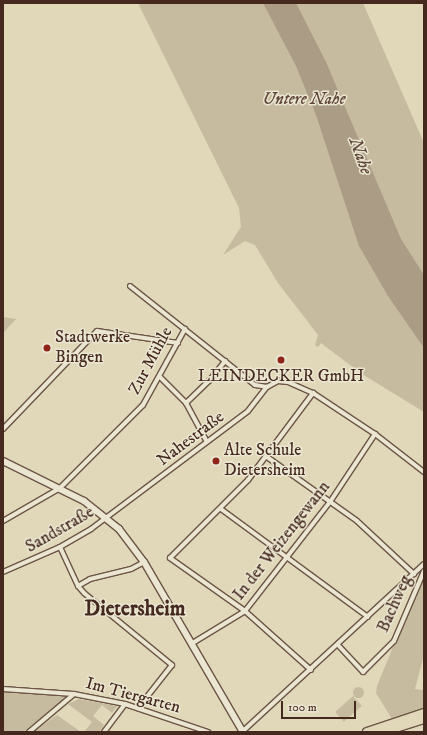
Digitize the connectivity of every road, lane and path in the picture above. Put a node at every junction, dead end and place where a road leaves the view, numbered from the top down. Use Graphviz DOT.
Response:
graph roads {
  1 [pos="130,286"];
  2 [pos="185,329"];
  3 [pos="178,343"];
  4 [pos="225,361"];
  5 [pos="160,377"];
  6 [pos="267,387"];
  7 [pos="313,393"];
  8 [pos="186,403"];
  9 [pos="3,429"];
  10 [pos="375,434"];
  11 [pos="207,442"];
  12 [pos="267,457"];
  13 [pos="3,461"];
  14 [pos="424,472"];
  15 [pos="60,488"];
  16 [pos="330,502"];
  17 [pos="221,509"];
  18 [pos="106,518"];
  19 [pos="3,521"];
  20 [pos="60,547"];
  21 [pos="287,559"];
  22 [pos="144,562"];
  23 [pos="424,564"];
  24 [pos="424,571"];
  25 [pos="3,572"];
  26 [pos="414,574"];
  27 [pos="78,586"];
  28 [pos="244,611"];
  29 [pos="368,617"];
  30 [pos="191,644"];
  31 [pos="338,645"];
  32 [pos="311,670"];
  33 [pos="3,689"];
  34 [pos="74,694"];
  35 [pos="125,704"];
  36 [pos="138,708"];
  37 [pos="424,713"];
  38 [pos="424,719"];
  39 [pos="29,732"];
  40 [pos="104,732"];
  41 [pos="208,732"];
  42 [pos="242,732"];
  43 [pos="367,732"];
  44 [pos="383,732"];
  1 -- 2 [label="street, Zur Mühle"];
  2 -- 3 [label="street, Zur Mühle"];
  2 -- 4 [label="street"];
  3 -- 5 [label="street, Zur Mühle"];
  3 -- 9 [label="street"];
  4 -- 6 [label="street"];
  4 -- 8 [label="street"];
  5 -- 8 [label="street"];
  5 -- 15 [label="street, Zur Mühle"];
  6 -- 7 [label="street"];
  6 -- 11 [label="street, Nahestraße"];
  7 -- 10 [label="street"];
  7 -- 12 [label="street"];
  8 -- 11 [label="street"];
  10 -- 14 [label="street"];
  10 -- 16 [label="street, In der Weizengewann"];
  11 -- 18 [label="street, Nahestraße"];
  12 -- 16 [label="street"];
  12 -- 17 [label="street"];
  13 -- 15 [label="main road"];
  15 -- 18 [label="main road"];
  15 -- 19 [label="street, Zur Mühle"];
  16 -- 21 [label="street, In der Weizengewann"];
  16 -- 26 [label="street"];
  17 -- 21 [label="street"];
  17 -- 28 [label="street"];
  18 -- 20 [label="street, Sandstraße"];
  18 -- 22 [label="main road"];
  20 -- 25 [label="street, Sandstraße"];
  20 -- 27 [label="street"];
  21 -- 28 [label="street, In der Weizengewann"];
  21 -- 29 [label="street"];
  22 -- 27 [label="street"];
  22 -- 30 [label="main road"];
  23 -- 26 [label="street, Bachweg"];
  24 -- 31 [label="street, Bachweg"];
  26 -- 29 [label="street, Bachweg"];
  27 -- 36 [label="street"];
  28 -- 30 [label="street, In der Weizengewann"];
  28 -- 32 [label="street"];
  29 -- 31 [label="street, Bachweg"];
  30 -- 42 [label="main road"];
  31 -- 32 [label="street, Bachweg"];
  32 -- 42 [label="street, Bachweg"];
  33 -- 34 [label="street, Im Tiergarten"];
  34 -- 35 [label="street, Im Tiergarten"];
  34 -- 39 [label="street"];
  35 -- 36 [label="street, Im Tiergarten"];
  35 -- 40 [label="street"];
  36 -- 41 [label="street, Im Tiergarten"];
  37 -- 43 [label="highway"];
  38 -- 44 [label="highway"];
}
